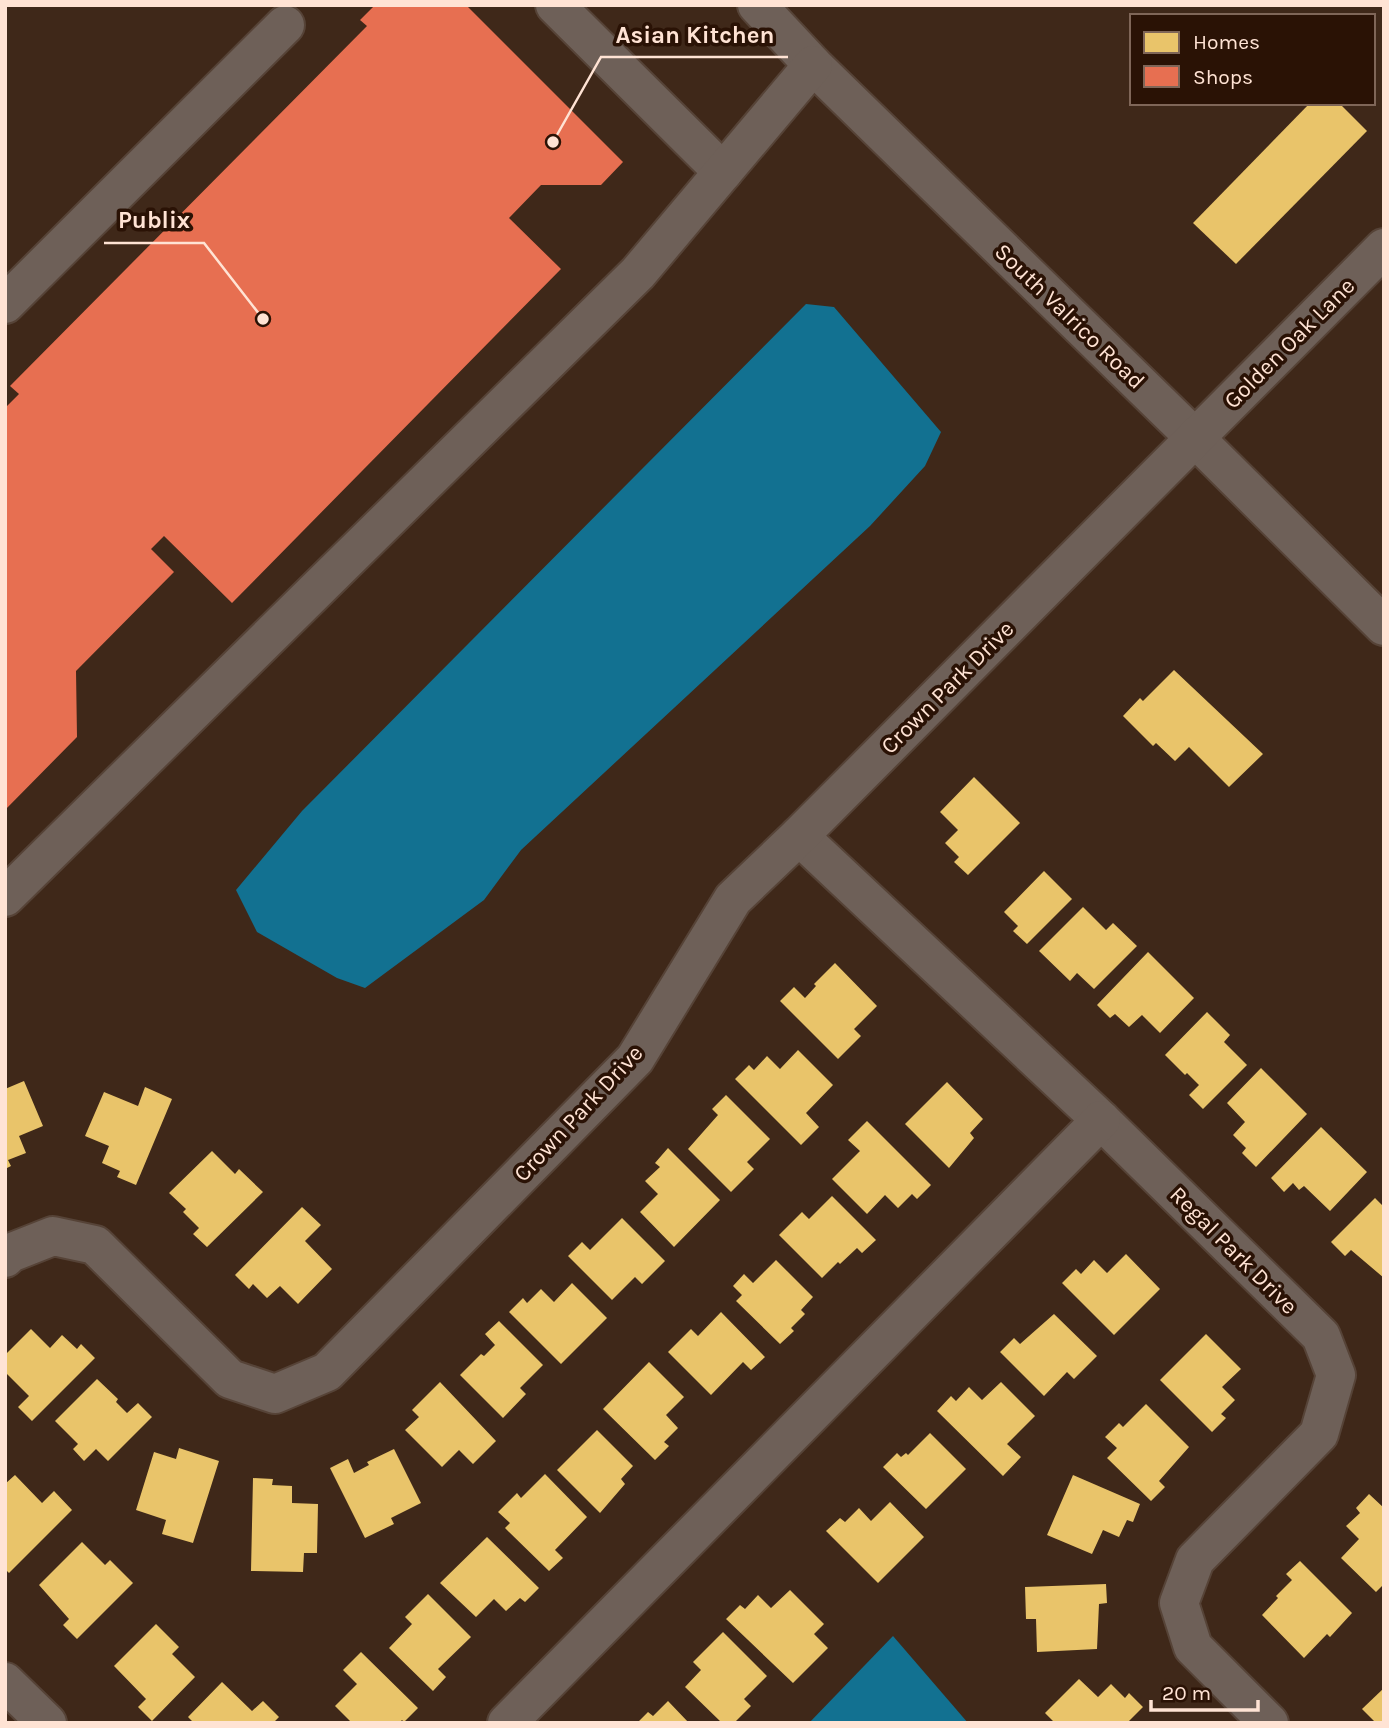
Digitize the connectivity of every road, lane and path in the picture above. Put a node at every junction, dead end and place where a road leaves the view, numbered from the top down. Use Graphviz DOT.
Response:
graph roads {
  1 [pos="555,5"];
  2 [pos="757,5"];
  3 [pos="285,12"];
  4 [pos="813,65"];
  5 [pos="723,172"];
  6 [pos="1384,248"];
  7 [pos="5,303"];
  8 [pos="1194,437"];
  9 [pos="1384,625"];
  10 [pos="799,836"];
  11 [pos="5,897"];
  12 [pos="1101,1120"];
  13 [pos="5,1258"];
  14 [pos="5,1682"];
  15 [pos="47,1723"];
  16 [pos="507,1723"];
  17 [pos="1269,1723"];
  1 -- 5 [label="street"];
  2 -- 4 [label="street, South Valrico Road"];
  3 -- 7 [label="street"];
  4 -- 5 [label="street"];
  4 -- 8 [label="street, South Valrico Road"];
  5 -- 11 [label="street"];
  6 -- 8 [label="street, Golden Oak Lane"];
  8 -- 9 [label="street, South Valrico Road"];
  8 -- 10 [label="street, Crown Park Drive"];
  10 -- 12 [label="street, Regal Park Drive"];
  10 -- 13 [label="street, Crown Park Drive"];
  12 -- 16 [label="street"];
  12 -- 17 [label="street, Regal Park Drive"];
  14 -- 15 [label="street"];
}
